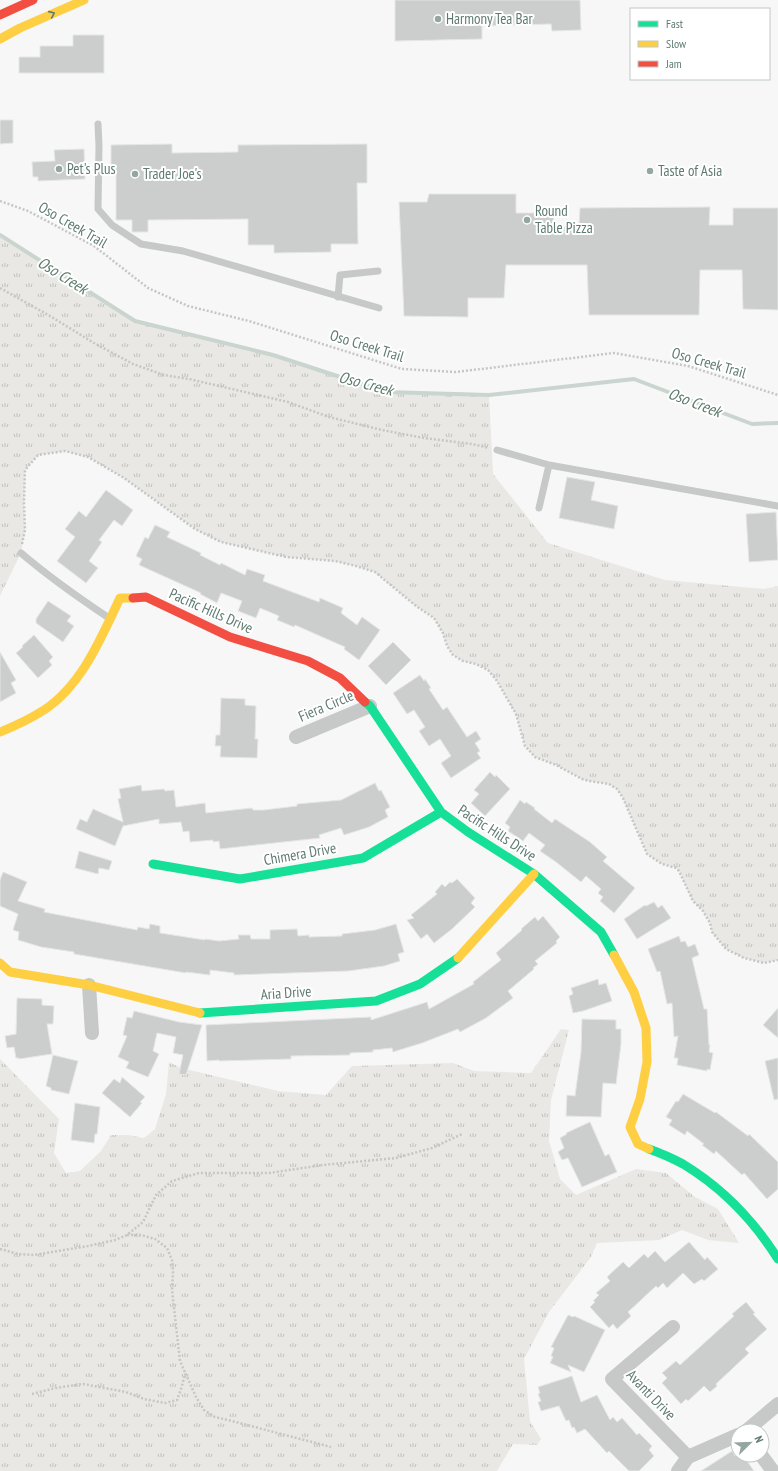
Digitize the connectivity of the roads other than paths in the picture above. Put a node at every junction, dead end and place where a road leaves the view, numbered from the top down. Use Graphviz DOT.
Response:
graph roads {
  1 [pos="33,0"];
  2 [pos="84,0"];
  3 [pos="0,15"];
  4 [pos="0,39"];
  5 [pos="98,124"];
  6 [pos="378,271"];
  7 [pos="338,297"];
  8 [pos="379,308"];
  9 [pos="497,450"];
  10 [pos="549,465"];
  11 [pos="778,506"];
  12 [pos="539,508"];
  13 [pos="21,553"];
  14 [pos="110,619"];
  15 [pos="370,706"];
  16 [pos="0,732"];
  17 [pos="296,737"];
  18 [pos="441,812"];
  19 [pos="153,864"];
  20 [pos="534,874"];
  21 [pos="0,963"];
  22 [pos="90,985"];
  23 [pos="92,1033"];
  24 [pos="778,1260"];
  25 [pos="673,1327"];
  26 [pos="778,1404"];
  27 [pos="755,1423"];
  28 [pos="730,1439"];
  29 [pos="688,1457"];
  30 [pos="678,1471"];
  1 -- 3 [label="street"];
  4 -- 2 [label="street, one-way"];
  5 -- 7 [label="lane"];
  6 -- 7 [label="lane"];
  7 -- 8 [label="lane"];
  9 -- 10 [label="lane"];
  10 -- 11 [label="lane"];
  10 -- 12 [label="lane"];
  13 -- 14 [label="lane"];
  14 -- 15 [label="street, Pacific Hills Drive"];
  14 -- 16 [label="street, Pacific Hills Drive"];
  15 -- 17 [label="street, Fiera Circle"];
  15 -- 18 [label="street, Pacific Hills Drive"];
  18 -- 19 [label="street, Chimera Drive"];
  18 -- 20 [label="street, Pacific Hills Drive"];
  20 -- 22 [label="street, Aria Drive"];
  20 -- 24 [label="street, Pacific Hills Drive"];
  21 -- 22 [label="street, Aria Drive"];
  22 -- 23 [label="street"];
  25 -- 29 [label="street, Avanti Drive"];
  26 -- 27 [label="street"];
  28 -- 29 [label="street"];
  29 -- 30 [label="street"];
}
